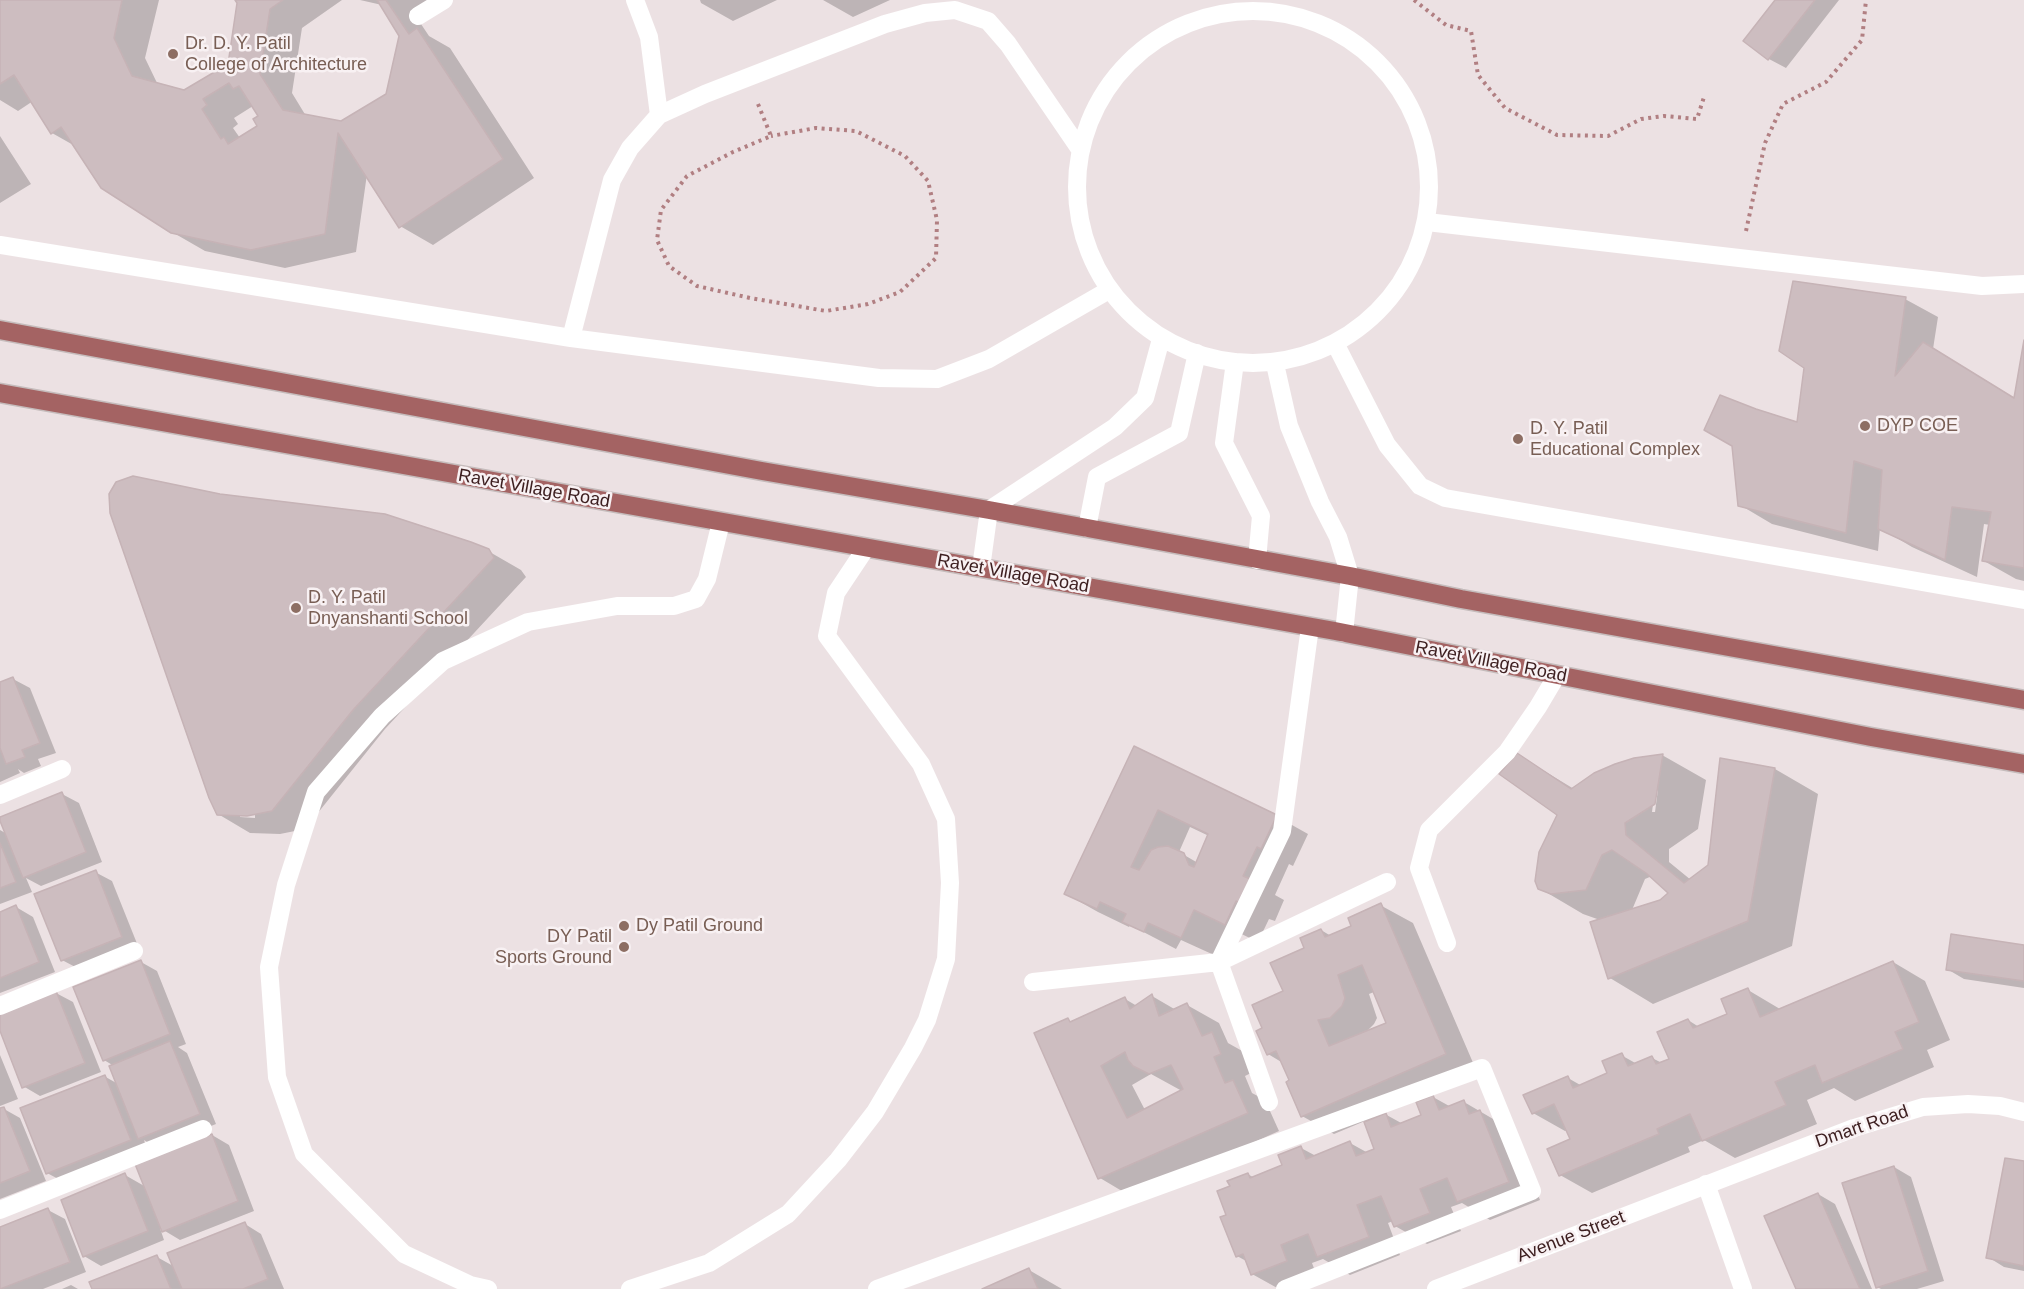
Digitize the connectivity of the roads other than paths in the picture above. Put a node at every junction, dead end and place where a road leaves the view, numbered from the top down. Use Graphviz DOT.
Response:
graph roads {
  1 [pos="444,0"];
  2 [pos="635,0"];
  3 [pos="960,5"];
  4 [pos="1293,7"];
  5 [pos="418,16"];
  6 [pos="659,115"];
  7 [pos="1079,148"];
  8 [pos="1427,222"];
  9 [pos="0,245"];
  10 [pos="2024,284"];
  11 [pos="1109,290"];
  12 [pos="0,330"];
  13 [pos="571,338"];
  14 [pos="1161,339"];
  15 [pos="1336,345"];
  16 [pos="1197,353"];
  17 [pos="1235,362"];
  18 [pos="1275,364"];
  19 [pos="0,393"];
  20 [pos="989,510"];
  21 [pos="721,522"];
  22 [pos="1087,528"];
  23 [pos="866,548"];
  24 [pos="1257,560"];
  25 [pos="981,568"];
  26 [pos="1350,576"];
  27 [pos="2024,600"];
  28 [pos="1310,627"];
  29 [pos="1344,633"];
  30 [pos="1557,675"];
  31 [pos="2024,700"];
  32 [pos="2024,764"];
  33 [pos="62,769"];
  34 [pos="0,795"];
  35 [pos="1387,882"];
  36 [pos="1448,943"];
  37 [pos="134,951"];
  38 [pos="1219,962"];
  39 [pos="1033,982"];
  40 [pos="0,1006"];
  41 [pos="1269,1102"];
  42 [pos="2024,1112"];
  43 [pos="203,1129"];
  44 [pos="1706,1184"];
  45 [pos="0,1210"];
  46 [pos="488,1289"];
  47 [pos="630,1289"];
  48 [pos="877,1289"];
  49 [pos="1285,1289"];
  50 [pos="1436,1289"];
  51 [pos="1743,1289"];
  1 -- 5 [label="street"];
  2 -- 6 [label="street"];
  3 -- 6 [label="street"];
  3 -- 7 [label="street"];
  4 -- 7 [label="street"];
  4 -- 8 [label="street"];
  6 -- 13 [label="street"];
  7 -- 11 [label="street"];
  8 -- 10 [label="street"];
  8 -- 15 [label="street"];
  9 -- 13 [label="street"];
  11 -- 13 [label="street"];
  11 -- 14 [label="street"];
  12 -- 20 [label="main road"];
  14 -- 16 [label="street"];
  14 -- 20 [label="street"];
  15 -- 18 [label="street"];
  15 -- 27 [label="street"];
  16 -- 17 [label="street"];
  16 -- 22 [label="street"];
  17 -- 18 [label="street"];
  17 -- 24 [label="street"];
  18 -- 26 [label="street"];
  19 -- 21 [label="main road, Ravet Village Road"];
  20 -- 22 [label="main road"];
  20 -- 25 [label="street"];
  21 -- 23 [label="main road, Ravet Village Road"];
  21 -- 46 [label="street"];
  22 -- 24 [label="main road"];
  23 -- 25 [label="main road, Ravet Village Road"];
  23 -- 47 [label="street"];
  24 -- 26 [label="main road"];
  25 -- 28 [label="main road, Ravet Village Road"];
  26 -- 29 [label="street"];
  26 -- 31 [label="main road"];
  28 -- 29 [label="main road, Ravet Village Road"];
  28 -- 38 [label="street"];
  29 -- 30 [label="main road, Ravet Village Road"];
  30 -- 32 [label="main road, Ravet Village Road"];
  30 -- 36 [label="street"];
  33 -- 34 [label="street"];
  35 -- 38 [label="street"];
  37 -- 40 [label="street"];
  38 -- 39 [label="street"];
  38 -- 41 [label="street"];
  42 -- 44 [label="street, Dmart Road"];
  43 -- 45 [label="street"];
  44 -- 50 [label="street, Avenue Street"];
  44 -- 51 [label="street"];
  48 -- 49 [label="street"];
}
